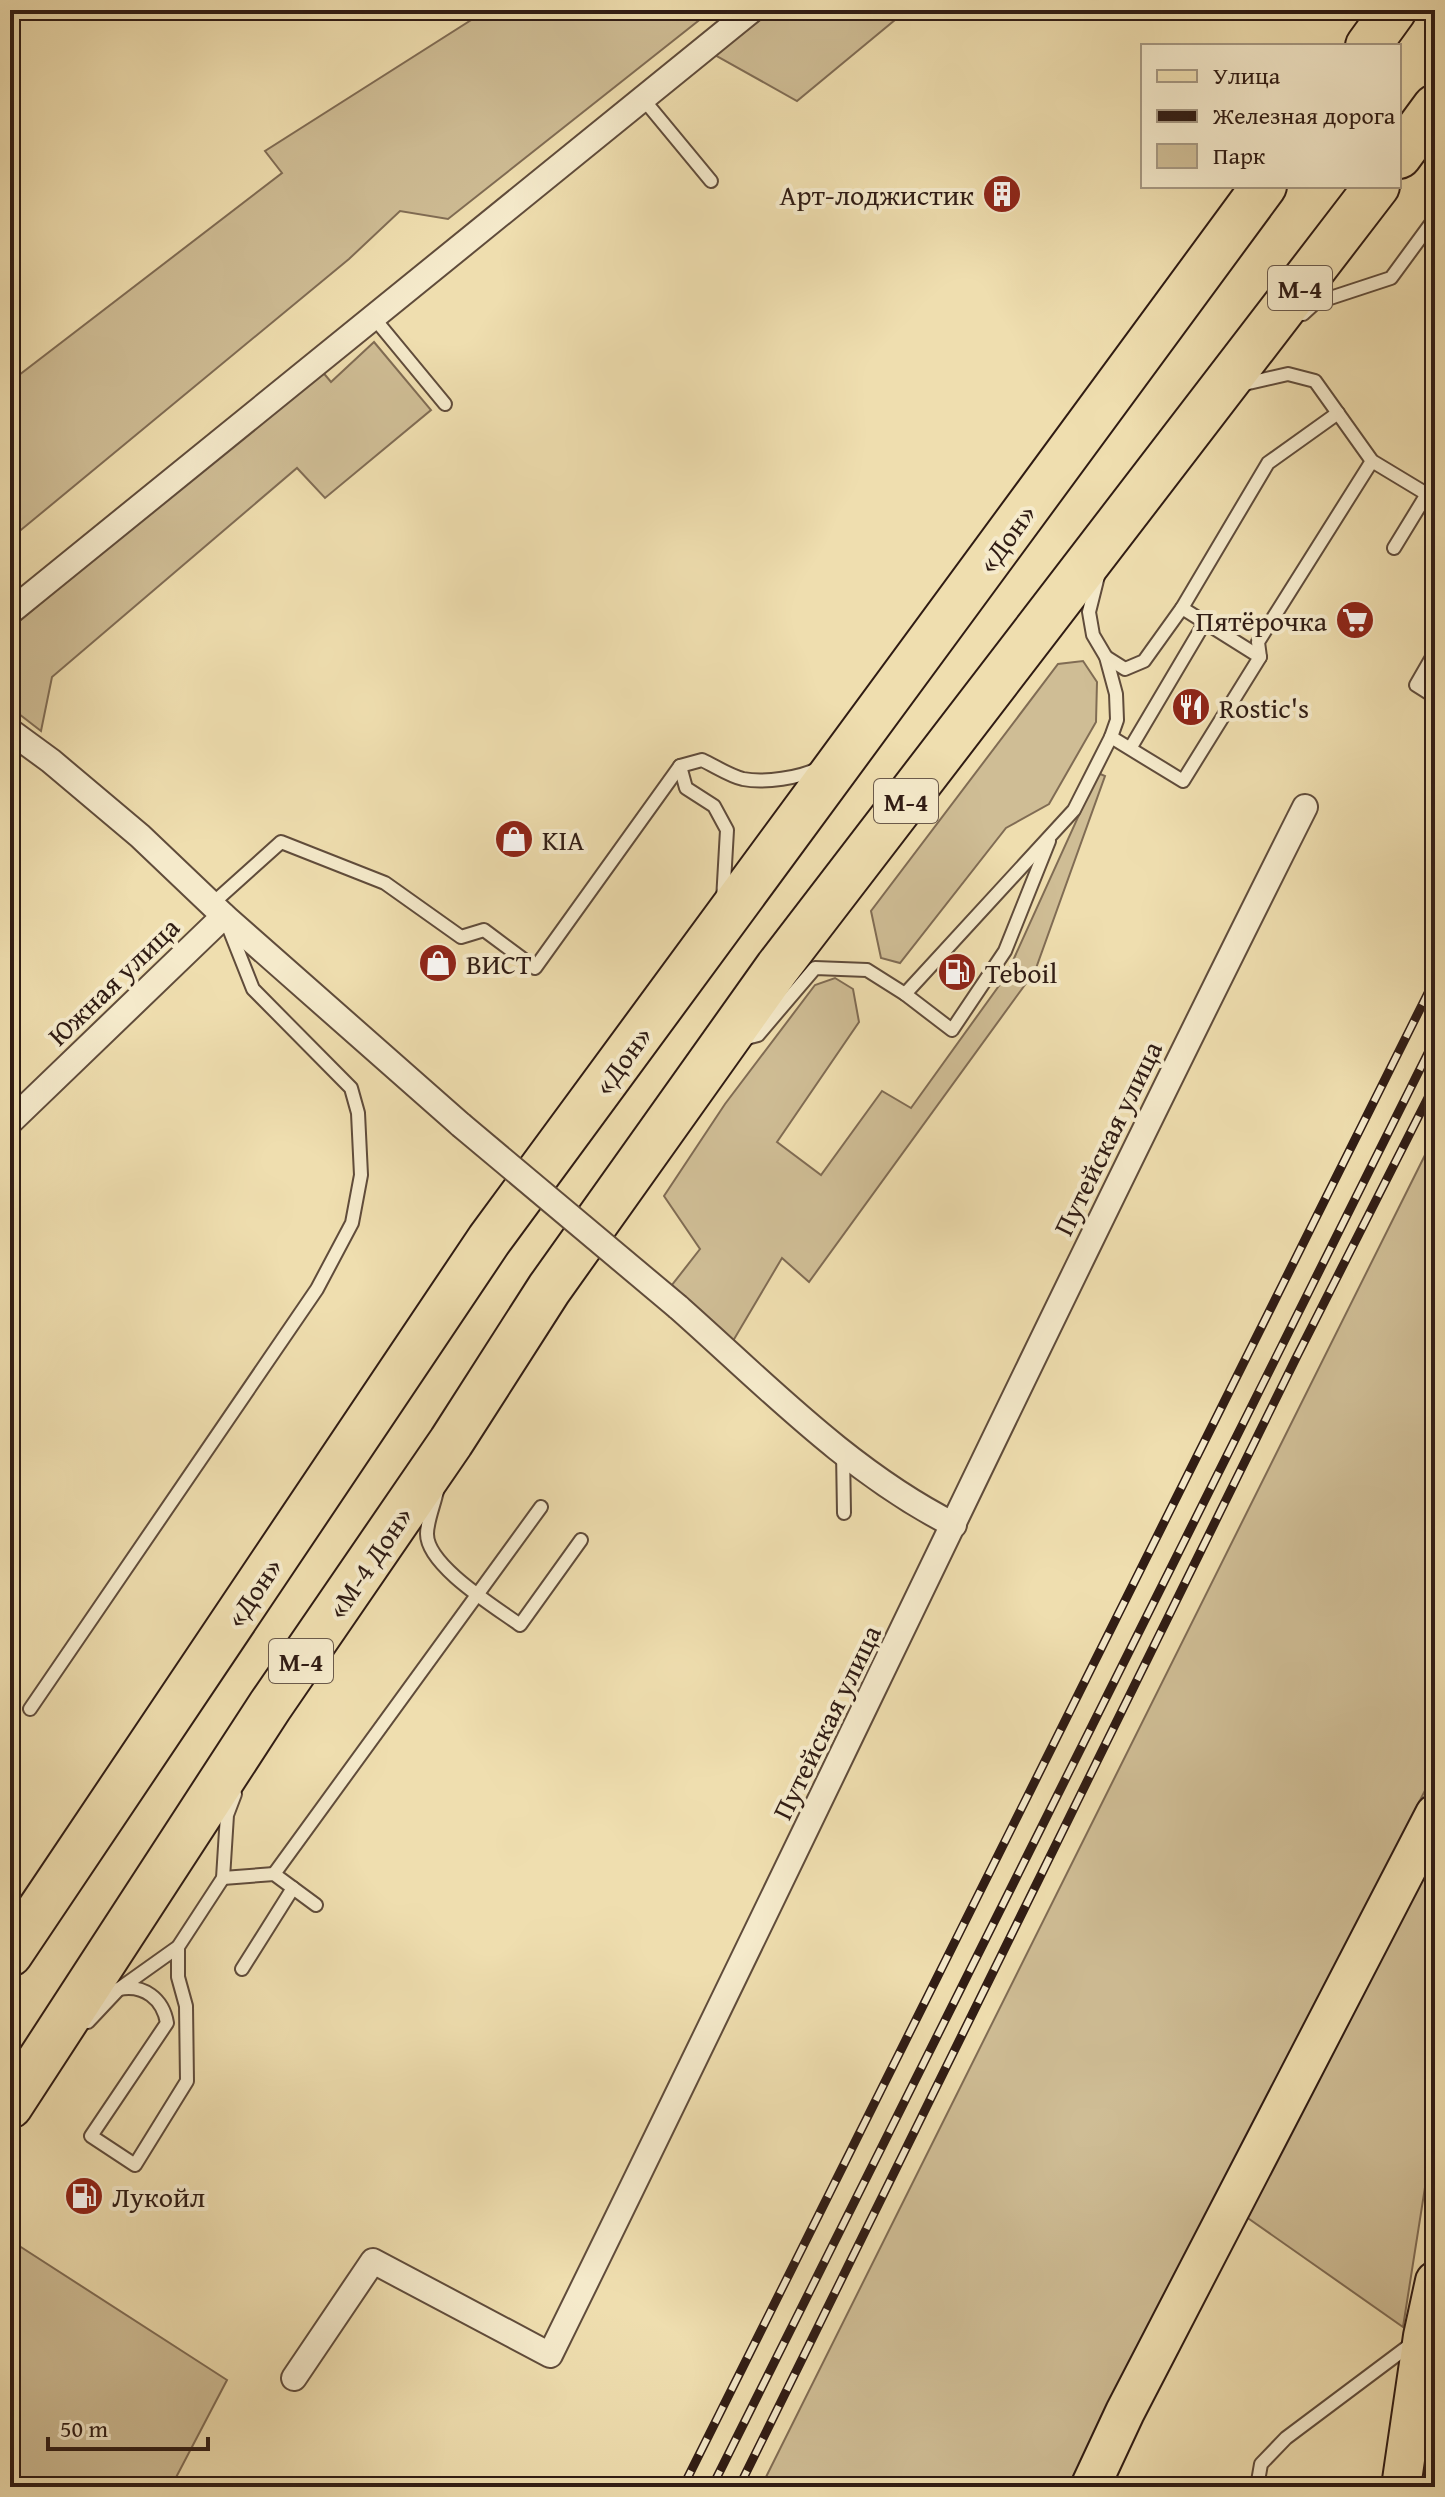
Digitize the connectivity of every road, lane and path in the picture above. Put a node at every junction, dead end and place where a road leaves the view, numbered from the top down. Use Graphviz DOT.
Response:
graph roads {
  1 [pos="752,10"];
  2 [pos="1394,10"];
  3 [pos="1369,44"];
  4 [pos="644,100"];
  5 [pos="1435,107"];
  6 [pos="1401,153"];
  7 [pos="711,181"];
  8 [pos="1263,188"];
  9 [pos="1375,188"];
  10 [pos="1435,218"];
  11 [pos="374,318"];
  12 [pos="1292,324"];
  13 [pos="1280,335"];
  14 [pos="1222,389"];
  15 [pos="445,404"];
  16 [pos="1338,413"];
  17 [pos="1372,461"];
  18 [pos="1431,496"];
  19 [pos="1108,537"];
  20 [pos="1394,548"];
  21 [pos="1182,608"];
  22 [pos="10,612"];
  23 [pos="1205,622"];
  24 [pos="1435,652"];
  25 [pos="1106,657"];
  26 [pos="1260,657"];
  27 [pos="1435,697"];
  28 [pos="10,731"];
  29 [pos="1111,737"];
  30 [pos="1131,747"];
  31 [pos="849,751"];
  32 [pos="680,766"];
  33 [pos="1305,807"];
  34 [pos="1051,835"];
  35 [pos="218,910"];
  36 [pos="721,924"];
  37 [pos="905,994"];
  38 [pos="724,1042"];
  39 [pos="10,1122"];
  40 [pos="451,1442"];
  41 [pos="843,1452"];
  42 [pos="541,1507"];
  43 [pos="844,1513"];
  44 [pos="954,1525"];
  45 [pos="581,1540"];
  46 [pos="477,1594"];
  47 [pos="270,1706"];
  48 [pos="30,1709"];
  49 [pos="243,1774"];
  50 [pos="238,1788"];
  51 [pos="1435,1814"];
  52 [pos="274,1874"];
  53 [pos="223,1878"];
  54 [pos="293,1888"];
  55 [pos="316,1905"];
  56 [pos="178,1947"];
  57 [pos="10,1954"];
  58 [pos="242,1969"];
  59 [pos="119,1989"];
  60 [pos="75,2034"];
  61 [pos="65,2044"];
  62 [pos="17,2096"];
  63 [pos="1435,2281"];
  64 [pos="1423,2336"];
  65 [pos="294,2378"];
  66 [pos="1090,2487"];
  67 [pos="1257,2487"];
  68 [pos="1401,2487"];
  1 -- 4 [label="street"];
  2 -- 3 [label="highway"];
  4 -- 7 [label="lane"];
  4 -- 11 [label="street"];
  5 -- 6 [label="highway"];
  8 -- 31 [label="highway, «Дон» / М-4"];
  9 -- 14 [label="highway, М-4"];
  10 -- 12 [label="lane"];
  11 -- 15 [label="lane"];
  11 -- 22 [label="street"];
  13 -- 14 [label="lane"];
  14 -- 16 [label="lane"];
  14 -- 19 [label="highway, М-4"];
  16 -- 17 [label="lane"];
  16 -- 21 [label="lane"];
  17 -- 18 [label="lane"];
  17 -- 26 [label="lane"];
  18 -- 20 [label="lane"];
  19 -- 25 [label="lane"];
  19 -- 38 [label="highway, М-4"];
  21 -- 23 [label="lane"];
  21 -- 25 [label="lane"];
  23 -- 26 [label="lane"];
  23 -- 30 [label="lane"];
  24 -- 27 [label="lane"];
  25 -- 29 [label="lane"];
  26 -- 30 [label="lane"];
  28 -- 35 [label="street"];
  29 -- 30 [label="lane"];
  29 -- 34 [label="lane"];
  31 -- 32 [label="lane"];
  31 -- 36 [label="highway, «Дон» / М-4"];
  32 -- 35 [label="lane"];
  32 -- 36 [label="lane"];
  33 -- 44 [label="street, Путейская улица"];
  34 -- 37 [label="lane"];
  34 -- 37 [label="lane"];
  35 -- 39 [label="street, Южная улица"];
  35 -- 41 [label="street, bridge"];
  35 -- 48 [label="lane"];
  36 -- 57 [label="highway, «Дон» / М-4"];
  37 -- 38 [label="lane"];
  38 -- 40 [label="highway, «М-4 Дон» / М-4"];
  40 -- 46 [label="lane"];
  40 -- 47 [label="highway, «М-4 Дон» / М-4"];
  41 -- 43 [label="lane"];
  41 -- 44 [label="street"];
  42 -- 46 [label="lane"];
  44 -- 65 [label="street, Путейская улица"];
  45 -- 46 [label="lane"];
  46 -- 52 [label="lane"];
  47 -- 49 [label="lane"];
  47 -- 62 [label="highway, «М-4 Дон» / М-4"];
  50 -- 53 [label="lane"];
  51 -- 66 [label="main road"];
  52 -- 53 [label="lane"];
  52 -- 54 [label="lane"];
  53 -- 56 [label="lane"];
  54 -- 55 [label="lane"];
  54 -- 58 [label="lane"];
  56 -- 59 [label="lane"];
  56 -- 59 [label="lane"];
  59 -- 60 [label="lane"];
  61 -- 62 [label="lane"];
  63 -- 64 [label="main road"];
  64 -- 67 [label="lane"];
  64 -- 68 [label="main road"];
}
